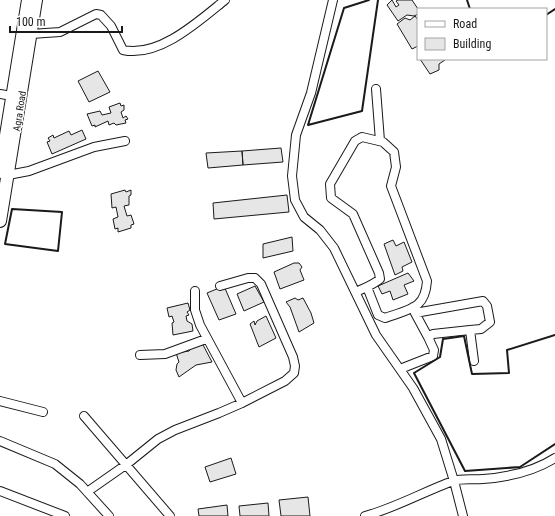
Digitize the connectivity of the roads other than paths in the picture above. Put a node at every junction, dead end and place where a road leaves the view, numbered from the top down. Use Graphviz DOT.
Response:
graph roads {
  1 [pos="28,0"];
  2 [pos="36,0"];
  3 [pos="225,0"];
  4 [pos="333,0"];
  5 [pos="31,34"];
  6 [pos="376,89"];
  7 [pos="0,94"];
  8 [pos="12,96"];
  9 [pos="380,140"];
  10 [pos="125,142"];
  11 [pos="4,173"];
  12 [pos="0,221"];
  13 [pos="220,286"];
  14 [pos="367,287"];
  15 [pos="195,291"];
  16 [pos="356,292"];
  17 [pos="414,310"];
  18 [pos="470,330"];
  19 [pos="428,337"];
  20 [pos="206,339"];
  21 [pos="140,355"];
  22 [pos="474,361"];
  23 [pos="400,369"];
  24 [pos="0,401"];
  25 [pos="242,403"];
  26 [pos="43,412"];
  27 [pos="84,416"];
  28 [pos="0,441"];
  29 [pos="555,458"];
  30 [pos="127,464"];
  31 [pos="454,481"];
  32 [pos="0,491"];
  33 [pos="87,492"];
  34 [pos="65,516"];
  35 [pos="109,516"];
  36 [pos="170,516"];
  37 [pos="365,516"];
  38 [pos="463,516"];
  1 -- 8 [label="highway, Agra Road"];
  2 -- 5 [label="highway, Agra Road"];
  3 -- 5 [label="street"];
  4 -- 16 [label="street"];
  5 -- 11 [label="highway, Agra Road"];
  6 -- 9 [label="street"];
  7 -- 8 [label="street"];
  8 -- 11 [label="highway, Agra Road"];
  9 -- 14 [label="street"];
  9 -- 17 [label="street"];
  10 -- 11 [label="street"];
  11 -- 12 [label="highway, Agra Road"];
  13 -- 25 [label="street"];
  14 -- 16 [label="street"];
  14 -- 17 [label="street"];
  15 -- 20 [label="street"];
  16 -- 23 [label="street"];
  17 -- 18 [label="street"];
  17 -- 19 [label="street"];
  18 -- 19 [label="street"];
  18 -- 22 [label="street"];
  19 -- 23 [label="street"];
  20 -- 21 [label="street"];
  20 -- 25 [label="street"];
  23 -- 31 [label="street"];
  24 -- 26 [label="street"];
  25 -- 30 [label="street"];
  27 -- 30 [label="street"];
  28 -- 33 [label="street"];
  29 -- 31 [label="street"];
  30 -- 33 [label="street"];
  30 -- 36 [label="street"];
  31 -- 37 [label="street"];
  31 -- 38 [label="street"];
  32 -- 34 [label="street"];
  33 -- 35 [label="street"];
}
